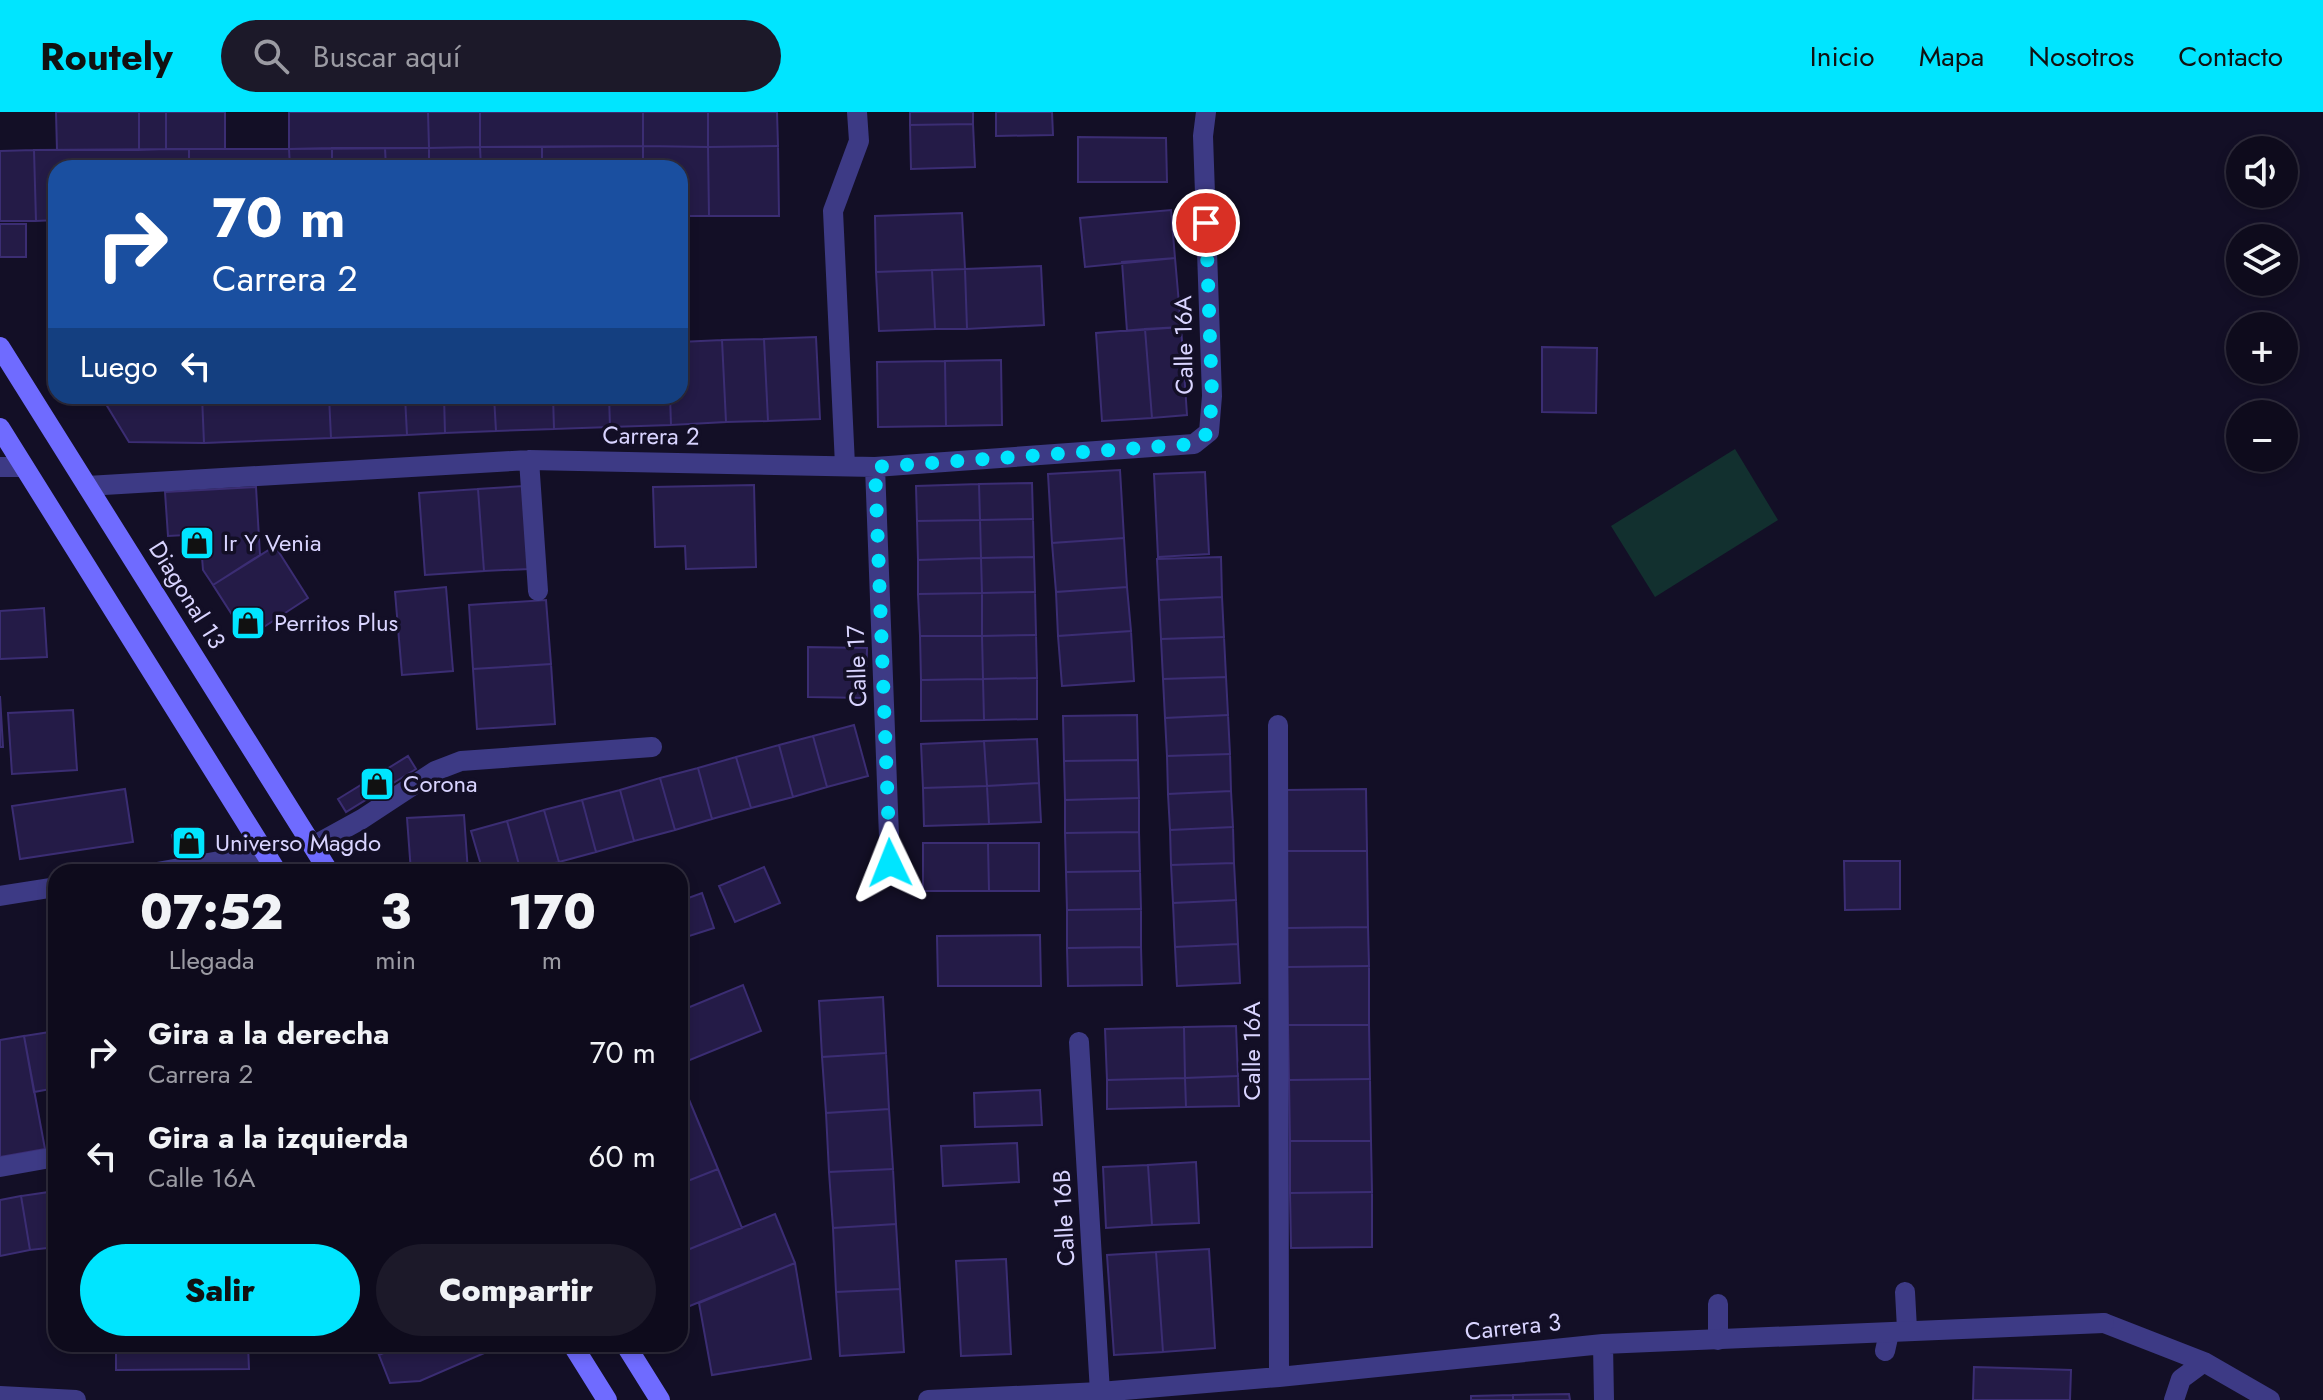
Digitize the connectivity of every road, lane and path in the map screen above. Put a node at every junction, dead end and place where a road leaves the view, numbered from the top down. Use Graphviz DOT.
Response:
graph roads {
  1 [pos="857,112"];
  2 [pos="1206,112"];
  3 [pos="0,347"];
  4 [pos="0,428"];
  5 [pos="1209,432"];
  6 [pos="529,460"];
  7 [pos="845,465"];
  8 [pos="0,467"];
  9 [pos="24,467"];
  10 [pos="875,467"];
  11 [pos="87,486"];
  12 [pos="538,591"];
  13 [pos="1278,725"];
  14 [pos="652,747"];
  15 [pos="313,846"];
  16 [pos="265,853"];
  17 [pos="890,863"];
  18 [pos="202,864"];
  19 [pos="272,864"];
  20 [pos="324,864"];
  21 [pos="48,888"];
  22 [pos="0,896"];
  23 [pos="1079,1042"];
  24 [pos="48,1158"];
  25 [pos="0,1167"];
  26 [pos="1905,1292"];
  27 [pos="1718,1304"];
  28 [pos="1894,1337"];
  29 [pos="1718,1340"];
  30 [pos="1603,1344"];
  31 [pos="577,1352"];
  32 [pos="630,1352"];
  33 [pos="2204,1362"];
  34 [pos="1279,1377"];
  35 [pos="1100,1392"];
  36 [pos="0,1396"];
  37 [pos="76,1400"];
  38 [pos="607,1400"];
  39 [pos="660,1400"];
  40 [pos="928,1400"];
  41 [pos="1604,1400"];
  42 [pos="2174,1400"];
  43 [pos="2270,1400"];
  1 -- 7 [label="street"];
  2 -- 5 [label="street, Calle 16A"];
  3 -- 11 [label="main road, Diagonal 13"];
  4 -- 9 [label="main road"];
  5 -- 10 [label="street, Carrera 2"];
  6 -- 7 [label="street, Carrera 2"];
  6 -- 11 [label="street, Carrera 2"];
  6 -- 12 [label="street"];
  7 -- 10 [label="street, Carrera 2"];
  8 -- 9 [label="street"];
  9 -- 16 [label="main road"];
  10 -- 17 [label="street, Calle 17"];
  11 -- 15 [label="main road, Diagonal 13"];
  13 -- 34 [label="street, Calle 16A"];
  14 -- 15 [label="street"];
  15 -- 20 [label="main road, Diagonal 13"];
  16 -- 18 [label="street"];
  16 -- 19 [label="main road"];
  21 -- 22 [label="street"];
  23 -- 35 [label="street, Calle 16B"];
  24 -- 25 [label="street"];
  26 -- 28 [label="street"];
  27 -- 29 [label="street"];
  28 -- 29 [label="street, Carrera 3"];
  28 -- 33 [label="street, Carrera 3"];
  29 -- 30 [label="street, Carrera 3"];
  30 -- 34 [label="street, Carrera 3"];
  30 -- 41 [label="street"];
  31 -- 38 [label="main road"];
  32 -- 39 [label="main road"];
  33 -- 42 [label="street"];
  33 -- 43 [label="street"];
  34 -- 35 [label="street, Carrera 3"];
  35 -- 40 [label="street, Carrera 3"];
  36 -- 37 [label="street"];
}
